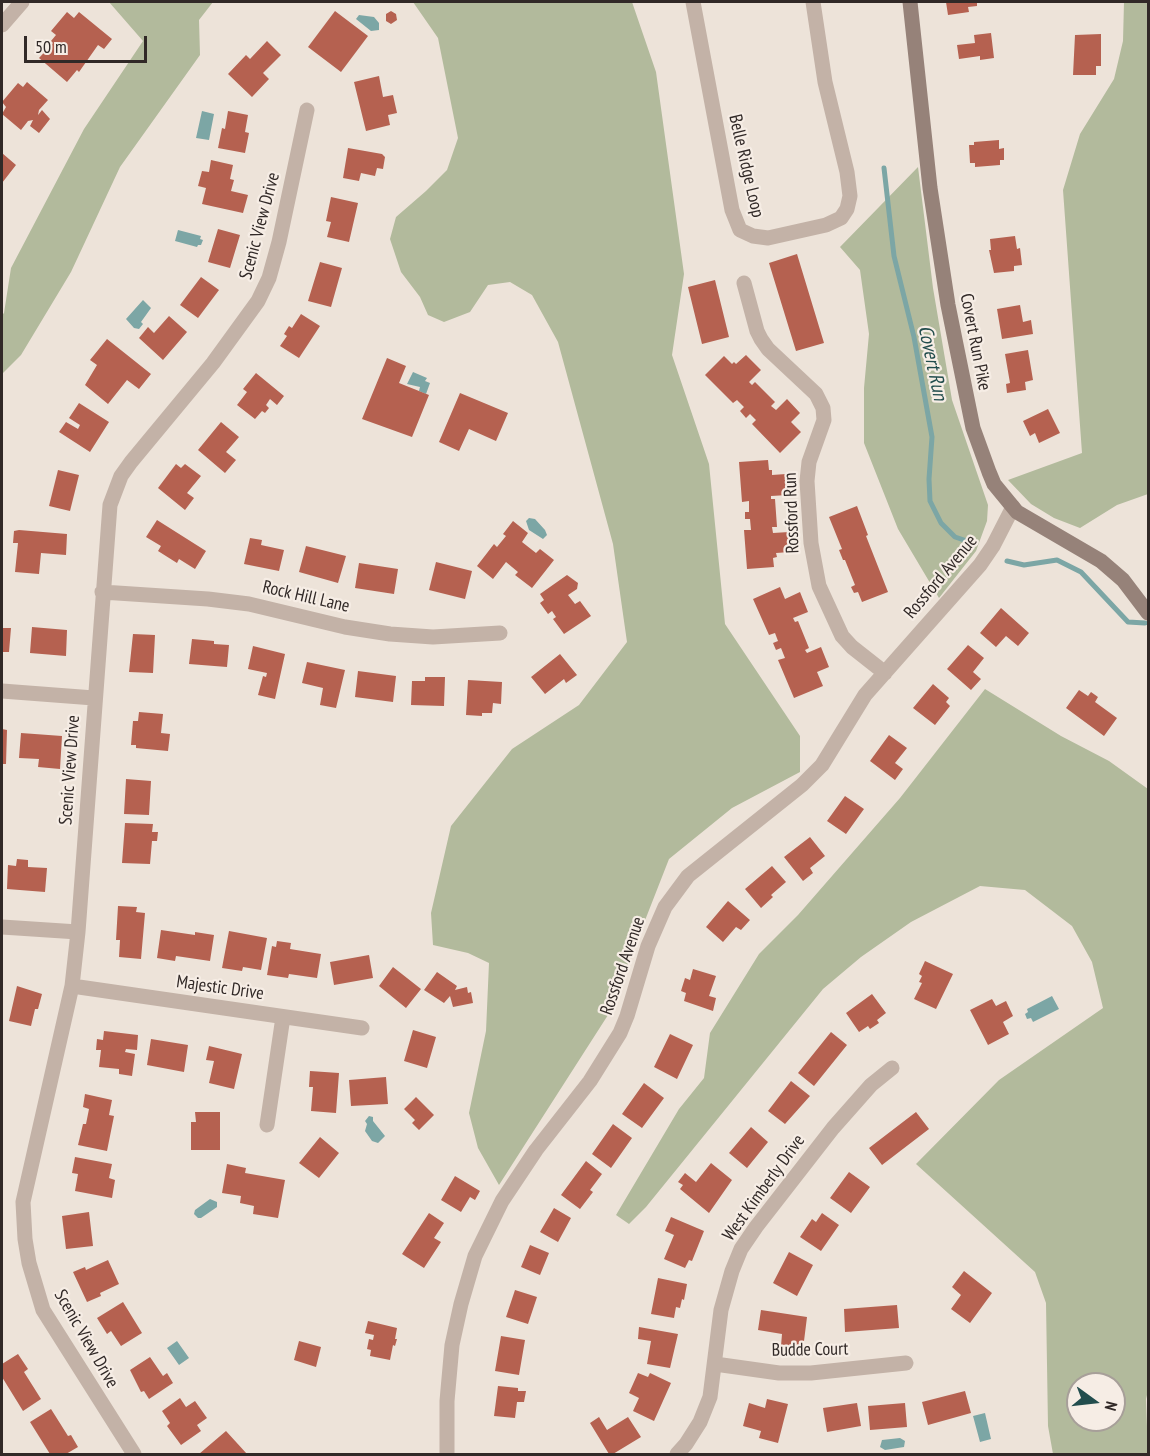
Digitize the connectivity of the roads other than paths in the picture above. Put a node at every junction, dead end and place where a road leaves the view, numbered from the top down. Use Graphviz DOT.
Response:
graph roads {
  1 [pos="22,2"];
  2 [pos="693,2"];
  3 [pos="813,2"];
  4 [pos="910,2"];
  5 [pos="2,25"];
  6 [pos="307,110"];
  7 [pos="744,283"];
  8 [pos="1013,507"];
  9 [pos="102,592"];
  10 [pos="1149,613"];
  11 [pos="500,633"];
  12 [pos="885,673"];
  13 [pos="2,691"];
  14 [pos="94,698"];
  15 [pos="2,927"];
  16 [pos="78,933"];
  17 [pos="72,986"];
  18 [pos="283,1017"];
  19 [pos="362,1028"];
  20 [pos="892,1068"];
  21 [pos="267,1125"];
  22 [pos="906,1363"];
  23 [pos="715,1364"];
  24 [pos="134,1455"];
  25 [pos="447,1455"];
  26 [pos="677,1455"];
  1 -- 5 [label="street"];
  2 -- 3 [label="street, Belle Ridge Loop"];
  4 -- 8 [label="street, Covert Run Pike"];
  6 -- 9 [label="street, Scenic View Drive"];
  7 -- 12 [label="street, Rossford Run"];
  8 -- 10 [label="street, Covert Run Pike"];
  8 -- 12 [label="street, Rossford Avenue"];
  9 -- 11 [label="street, Rock Hill Lane"];
  9 -- 14 [label="street, Scenic View Drive"];
  12 -- 25 [label="street, Rossford Avenue"];
  13 -- 14 [label="street"];
  14 -- 16 [label="street, Scenic View Drive"];
  15 -- 16 [label="street"];
  16 -- 17 [label="street, Scenic View Drive"];
  17 -- 18 [label="street, Majestic Drive"];
  17 -- 24 [label="street, Scenic View Drive"];
  18 -- 19 [label="street, Majestic Drive"];
  18 -- 21 [label="street"];
  20 -- 23 [label="street, West Kimberly Drive"];
  22 -- 23 [label="street, Budde Court"];
  23 -- 26 [label="street, West Kimberly Drive"];
}
